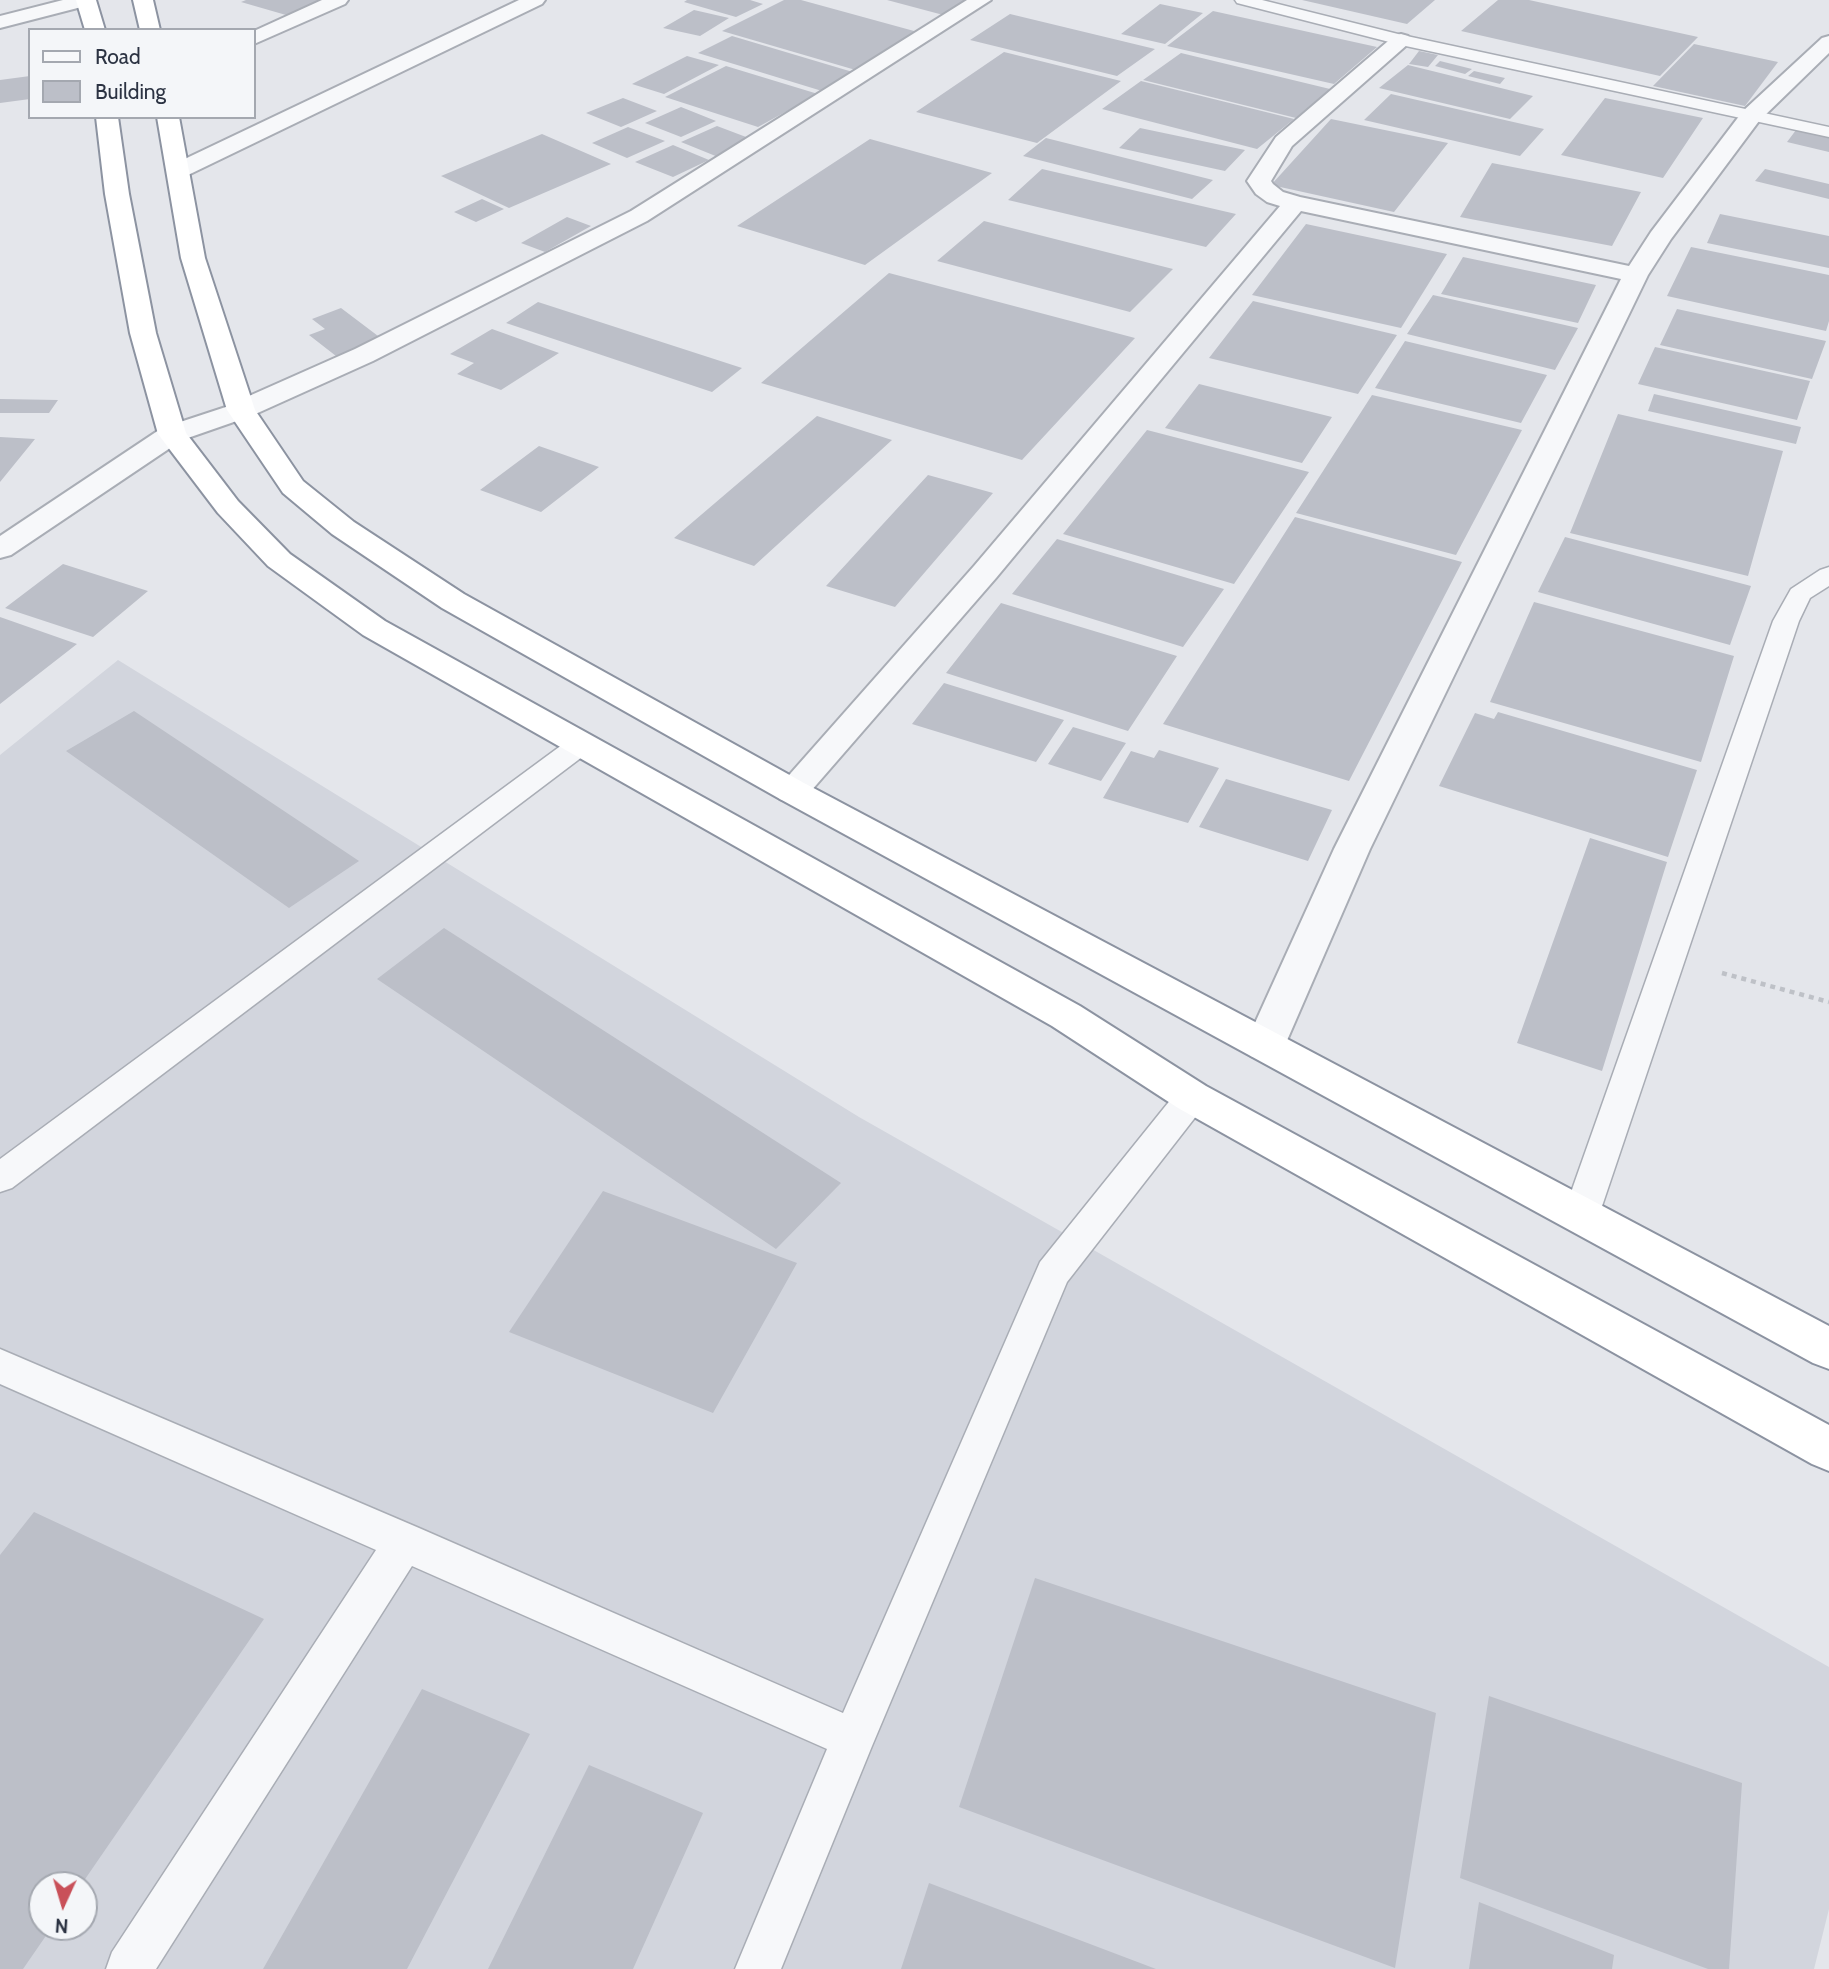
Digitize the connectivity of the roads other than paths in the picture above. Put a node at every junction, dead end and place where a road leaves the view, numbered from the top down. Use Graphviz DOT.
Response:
graph roads {
  1 [pos="86,0"];
  2 [pos="143,0"];
  3 [pos="338,0"];
  4 [pos="535,0"];
  5 [pos="981,0"];
  6 [pos="1243,0"];
  7 [pos="0,22"];
  8 [pos="94,28"];
  9 [pos="150,28"];
  10 [pos="256,37"];
  11 [pos="1401,40"];
  12 [pos="1829,43"];
  13 [pos="1751,116"];
  14 [pos="107,119"];
  15 [pos="168,119"];
  16 [pos="1829,132"];
  17 [pos="178,171"];
  18 [pos="1295,203"];
  19 [pos="1636,275"];
  20 [pos="241,410"];
  21 [pos="172,433"];
  22 [pos="0,549"];
  23 [pos="1829,575"];
  24 [pos="580,745"];
  25 [pos="792,792"];
  26 [pos="1265,1045"];
  27 [pos="1192,1097"];
  28 [pos="0,1178"];
  29 [pos="1581,1215"];
  30 [pos="1829,1349"];
  31 [pos="0,1366"];
  32 [pos="1829,1449"];
  33 [pos="405,1541"];
  34 [pos="853,1739"];
  35 [pos="129,1969"];
  36 [pos="758,1969"];
  1 -- 7 [label="street"];
  1 -- 8 [label="highway"];
  2 -- 9 [label="highway"];
  3 -- 10 [label="street"];
  4 -- 17 [label="street"];
  5 -- 20 [label="street"];
  6 -- 11 [label="lane"];
  11 -- 13 [label="lane"];
  11 -- 18 [label="street"];
  12 -- 13 [label="street"];
  13 -- 16 [label="lane"];
  13 -- 19 [label="street"];
  14 -- 21 [label="highway"];
  15 -- 17 [label="highway"];
  17 -- 20 [label="highway"];
  18 -- 19 [label="street"];
  18 -- 25 [label="street"];
  19 -- 26 [label="street"];
  20 -- 21 [label="street"];
  20 -- 25 [label="highway"];
  21 -- 22 [label="street"];
  21 -- 24 [label="highway"];
  23 -- 29 [label="lane"];
  24 -- 27 [label="highway"];
  24 -- 28 [label="lane"];
  25 -- 26 [label="highway"];
  26 -- 29 [label="highway"];
  27 -- 32 [label="highway"];
  27 -- 34 [label="lane"];
  29 -- 30 [label="highway"];
  31 -- 33 [label="lane"];
  33 -- 34 [label="lane"];
  33 -- 35 [label="lane"];
  34 -- 36 [label="lane"];
}
